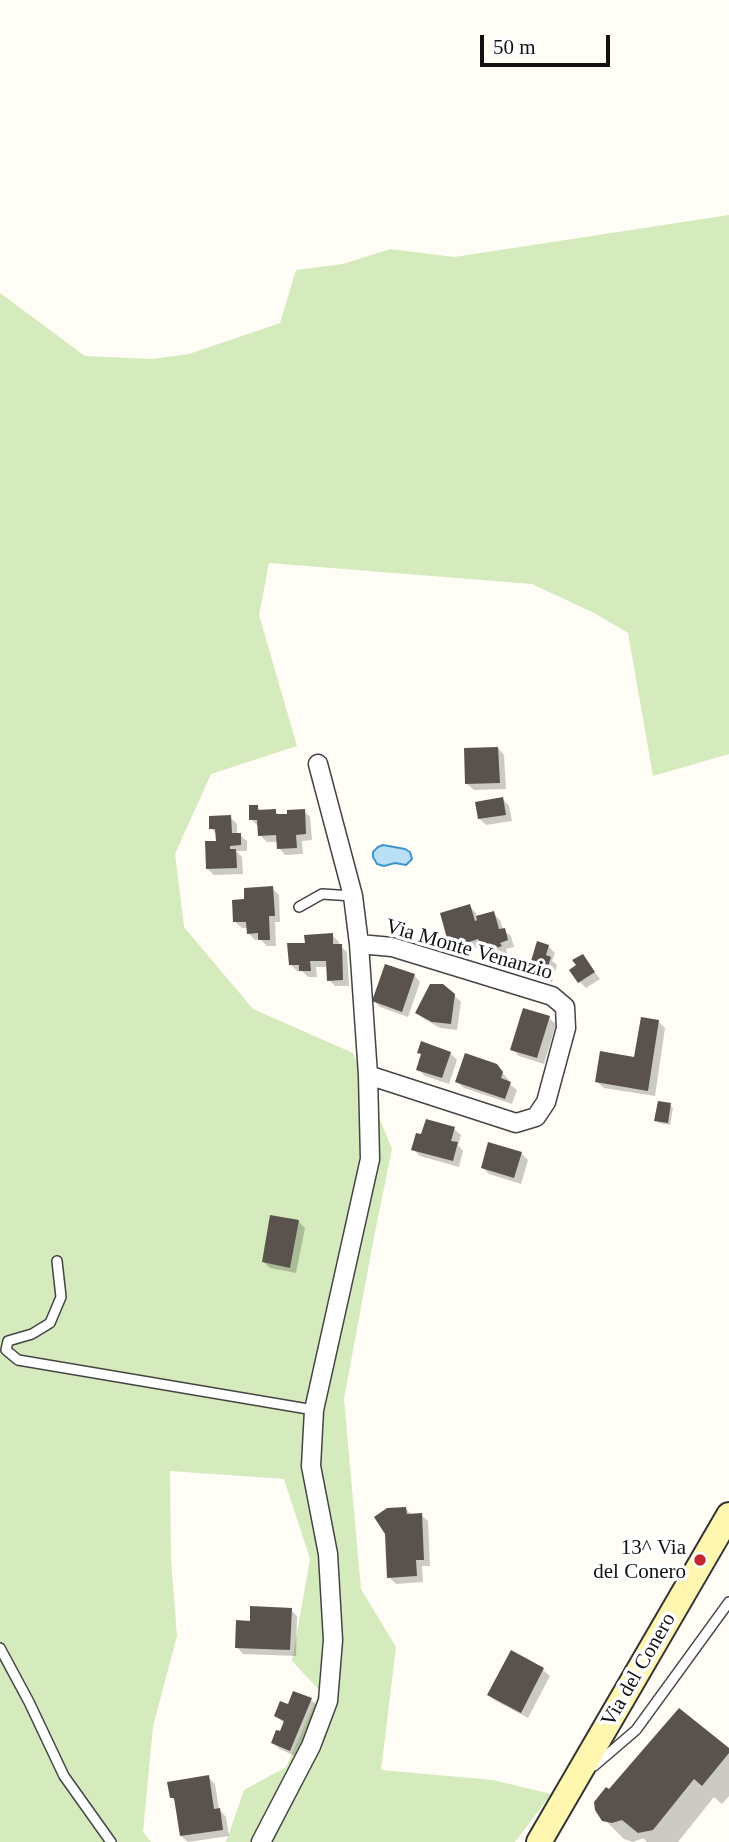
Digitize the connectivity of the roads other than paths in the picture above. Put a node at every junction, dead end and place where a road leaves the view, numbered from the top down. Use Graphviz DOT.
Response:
graph roads {
  1 [pos="318,764"];
  2 [pos="353,896"];
  3 [pos="299,907"];
  4 [pos="359,944"];
  5 [pos="368,1075"];
  6 [pos="57,1261"];
  7 [pos="314,1410"];
  8 [pos="728,1520"];
  9 [pos="729,1602"];
  10 [pos="0,1648"];
  11 [pos="574,1783"];
  12 [pos="111,1842"];
  13 [pos="261,1842"];
  14 [pos="540,1842"];
  1 -- 2 [label="street, Via Monte Venanzio"];
  2 -- 3 [label="lane"];
  2 -- 4 [label="street, Via Monte Venanzio"];
  4 -- 5 [label="street, Via Monte Venanzio"];
  4 -- 5 [label="street, Via Monte Venanzio"];
  5 -- 7 [label="street, Via Monte Venanzio"];
  6 -- 7 [label="lane"];
  7 -- 13 [label="street, Via Monte Venanzio"];
  8 -- 11 [label="main road, Via del Conero"];
  9 -- 11 [label="lane, Via del Conero"];
  10 -- 12 [label="lane"];
  11 -- 14 [label="main road, Via del Conero"];
}
